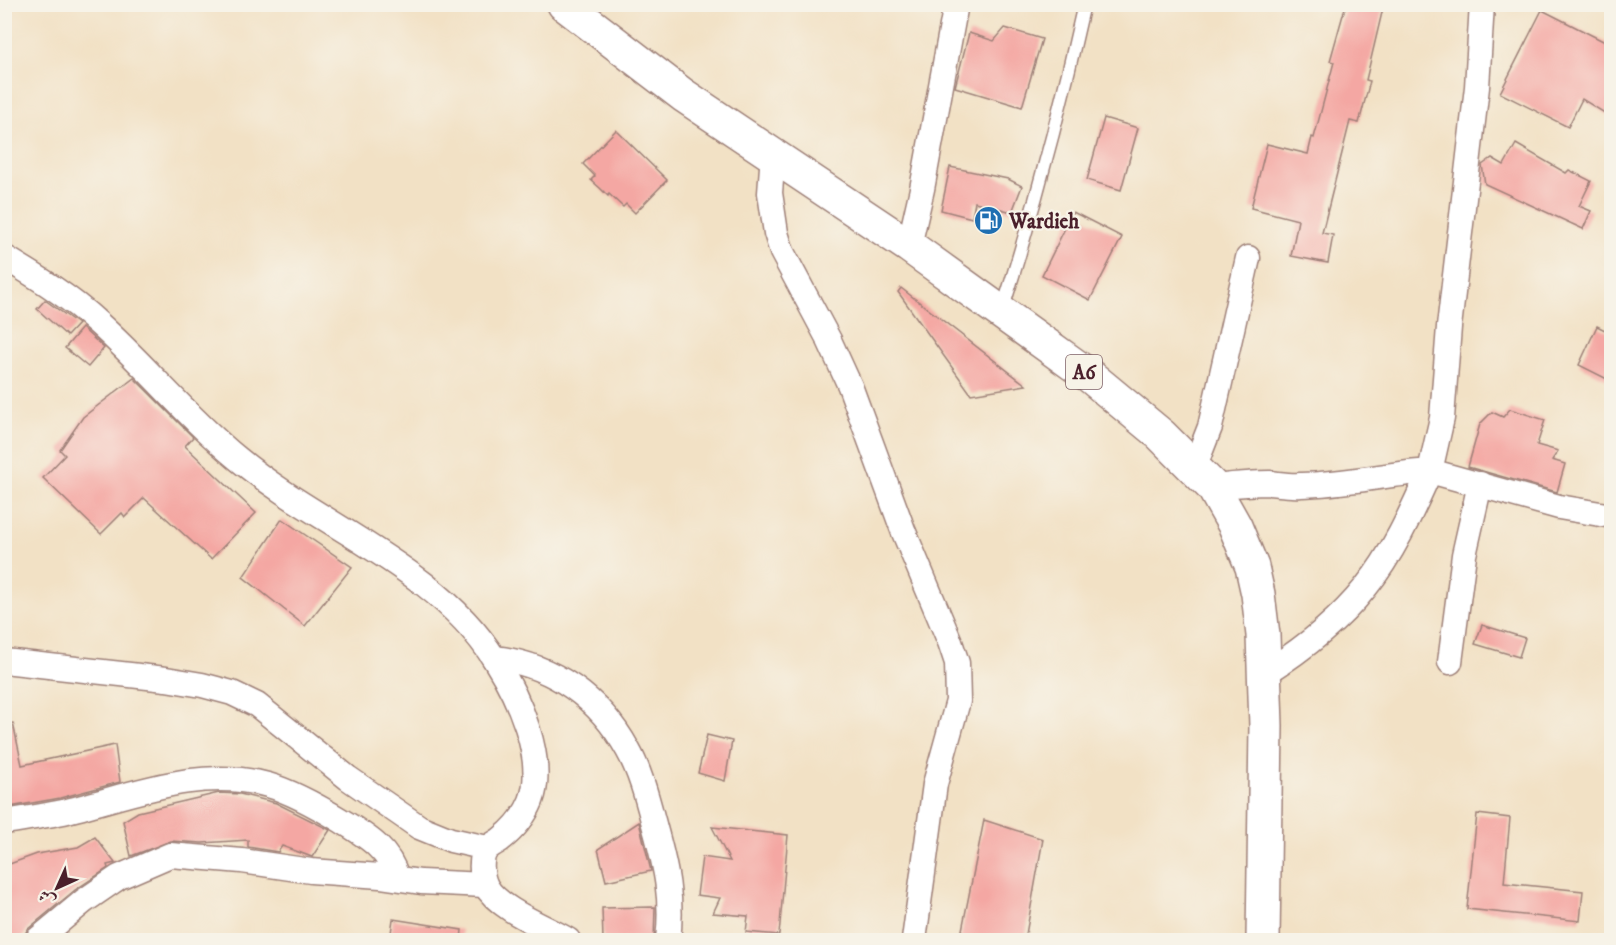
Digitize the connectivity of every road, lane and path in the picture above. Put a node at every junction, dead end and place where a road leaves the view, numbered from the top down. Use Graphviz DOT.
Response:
graph roads {
  1 [pos="564,4"];
  2 [pos="956,4"];
  3 [pos="1084,4"];
  4 [pos="1482,4"];
  5 [pos="773,154"];
  6 [pos="909,246"];
  7 [pos="4,256"];
  8 [pos="1248,258"];
  9 [pos="1001,313"];
  10 [pos="1430,471"];
  11 [pos="1204,478"];
  12 [pos="1480,484"];
  13 [pos="1611,516"];
  14 [pos="494,658"];
  15 [pos="4,661"];
  16 [pos="1450,662"];
  17 [pos="1264,674"];
  18 [pos="4,822"];
  19 [pos="487,848"];
  20 [pos="397,878"];
  21 [pos="485,885"];
  22 [pos="37,940"];
  23 [pos="568,940"];
  24 [pos="668,940"];
  25 [pos="914,940"];
  26 [pos="1263,940"];
  1 -- 5 [label="highway, A6"];
  2 -- 6 [label="street"];
  3 -- 9 [label="lane"];
  4 -- 10 [label="street"];
  5 -- 6 [label="highway, A6"];
  5 -- 25 [label="street"];
  6 -- 9 [label="highway, A6"];
  7 -- 14 [label="street"];
  8 -- 11 [label="street"];
  9 -- 11 [label="highway, A6"];
  10 -- 11 [label="street"];
  10 -- 12 [label="street"];
  10 -- 17 [label="street"];
  11 -- 17 [label="highway, A6"];
  12 -- 13 [label="street"];
  12 -- 16 [label="street"];
  14 -- 19 [label="street"];
  14 -- 24 [label="street"];
  15 -- 19 [label="street"];
  17 -- 26 [label="highway, A6"];
  18 -- 20 [label="street"];
  19 -- 21 [label="street"];
  20 -- 21 [label="street"];
  20 -- 22 [label="street"];
  21 -- 23 [label="street"];
}
